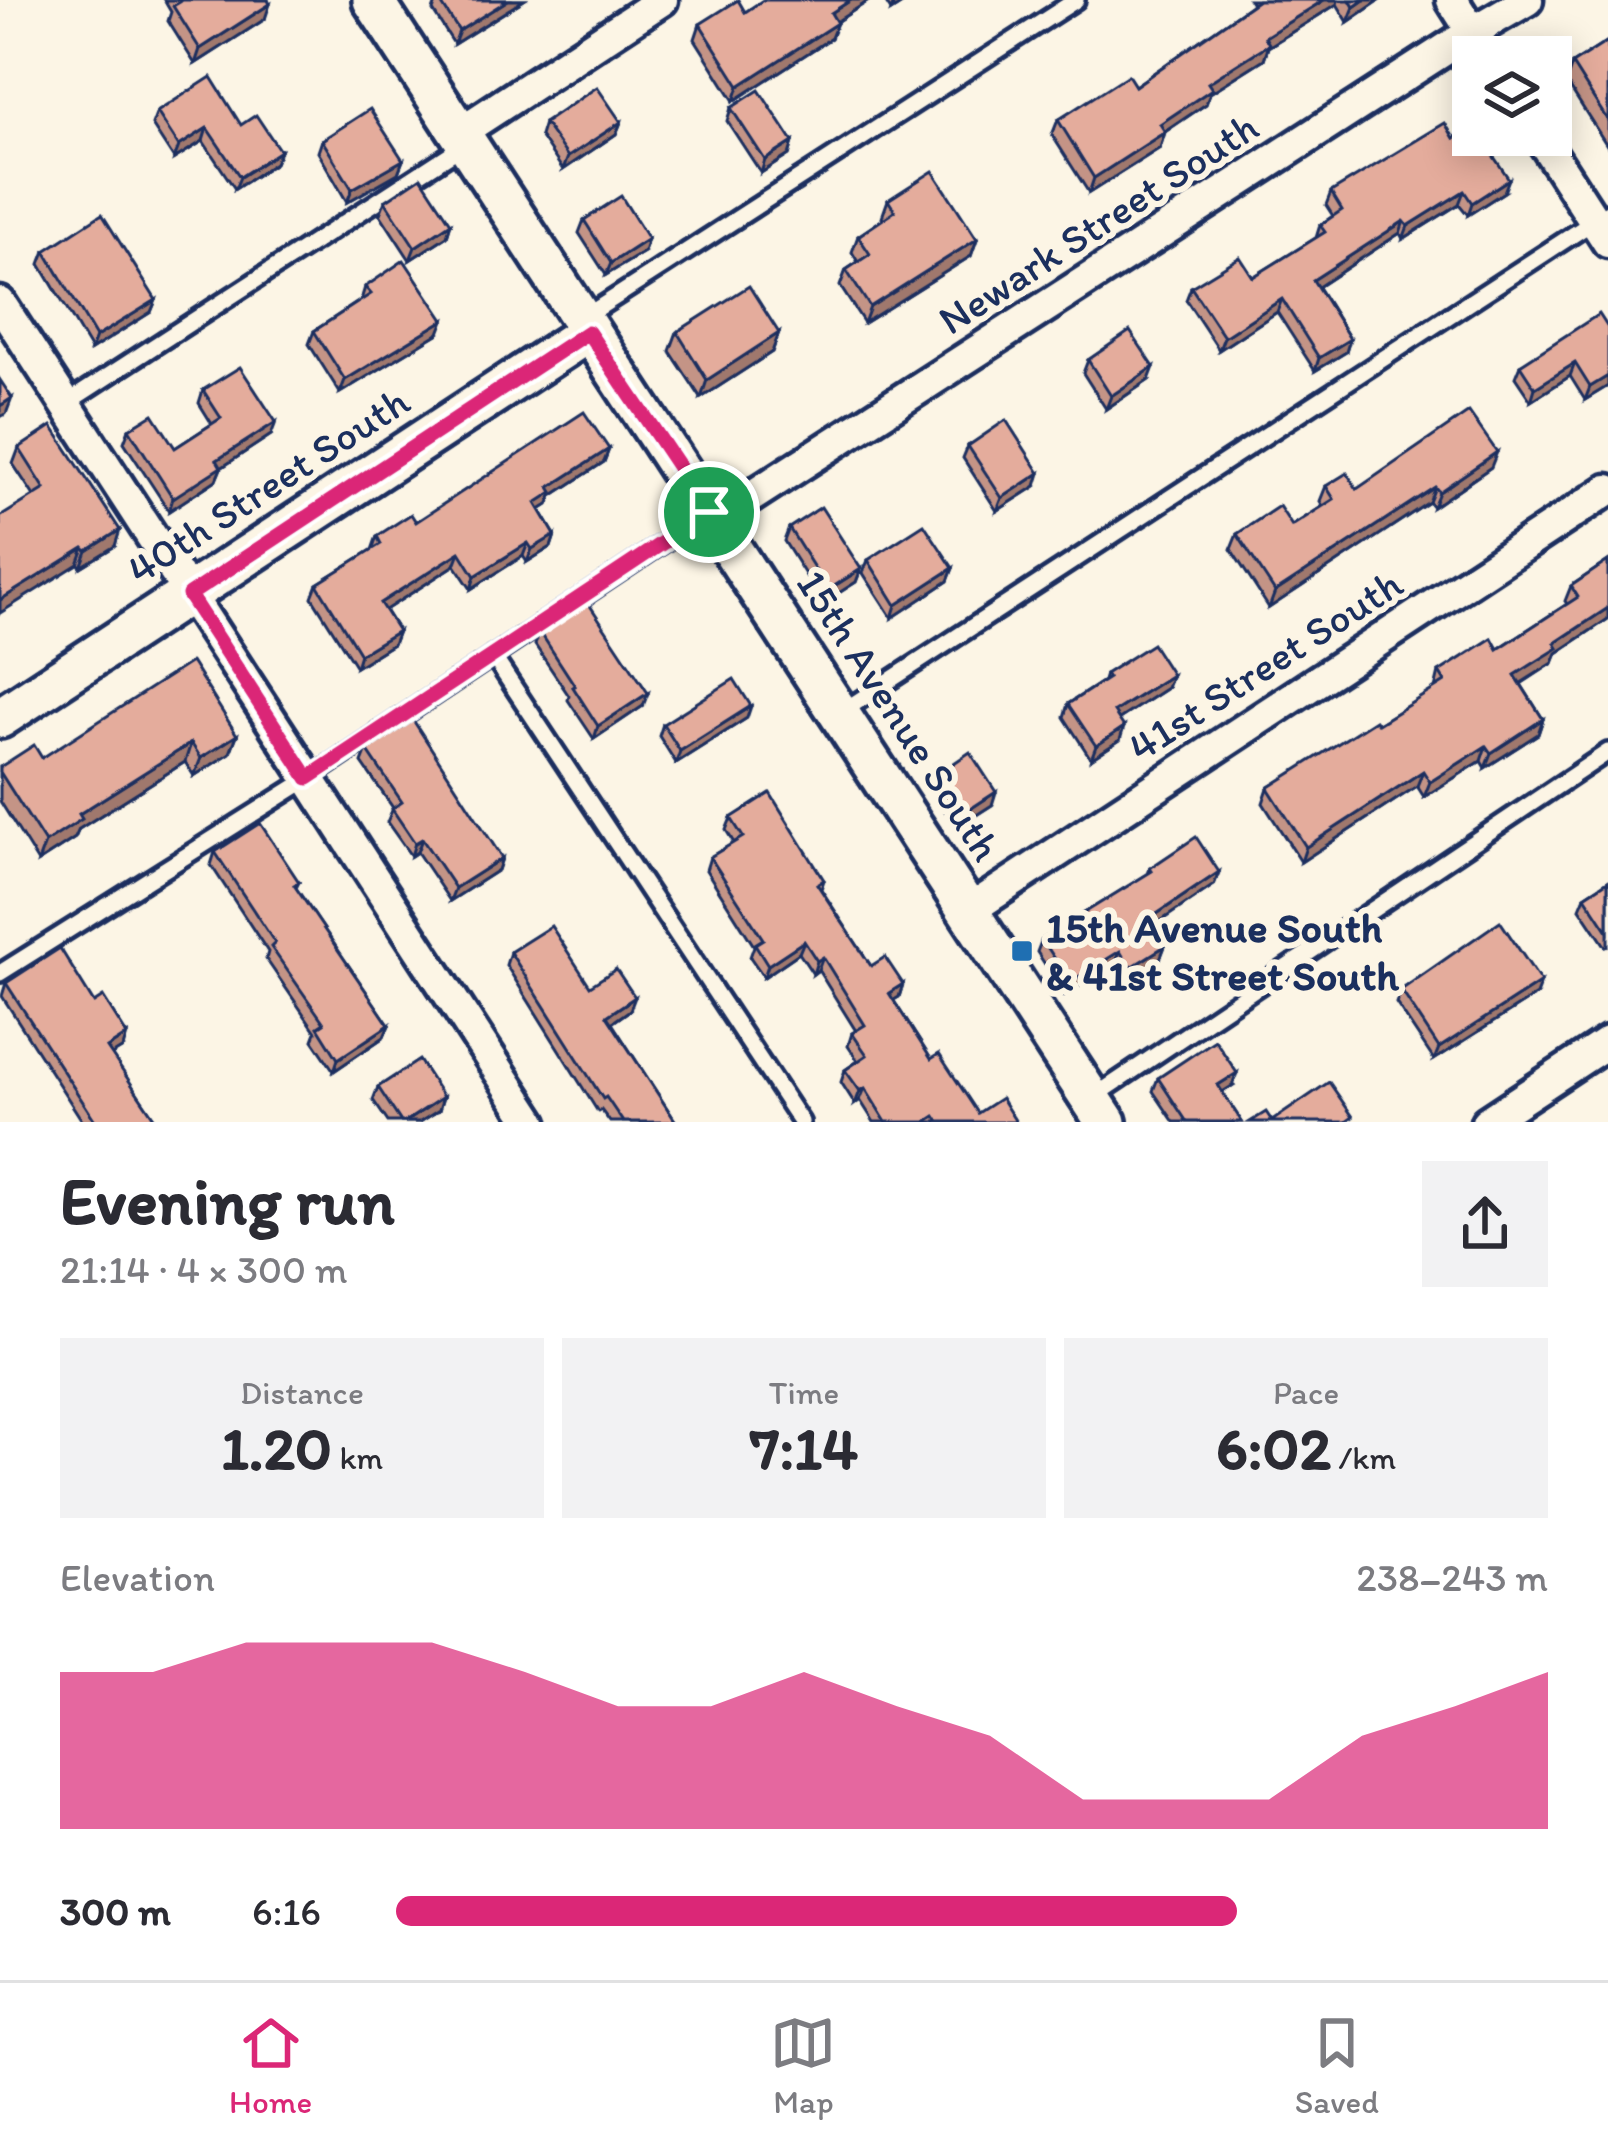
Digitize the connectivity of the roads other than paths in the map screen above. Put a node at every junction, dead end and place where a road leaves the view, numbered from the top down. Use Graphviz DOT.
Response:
graph roads {
  1 [pos="374,0"];
  2 [pos="662,0"];
  3 [pos="1076,0"];
  4 [pos="1452,0"];
  5 [pos="1527,0"];
  6 [pos="1475,36"];
  7 [pos="1489,36"];
  8 [pos="1452,61"];
  9 [pos="463,138"];
  10 [pos="1554,156"];
  11 [pos="1604,225"];
  12 [pos="0,303"];
  13 [pos="584,326"];
  14 [pos="65,404"];
  15 [pos="1608,490"];
  16 [pos="712,516"];
  17 [pos="189,595"];
  18 [pos="493,656"];
  19 [pos="840,713"];
  20 [pos="0,718"];
  21 [pos="1608,752"];
  22 [pos="308,778"];
  23 [pos="968,910"];
  24 [pos="0,973"];
  25 [pos="1608,1042"];
  26 [pos="1098,1111"];
  27 [pos="532,1122"];
  28 [pos="801,1122"];
  29 [pos="1487,1122"];
  1 -- 9 [label="street, 15th Avenue South"];
  2 -- 9 [label="street"];
  3 -- 13 [label="lane"];
  4 -- 6 [label="street"];
  5 -- 7 [label="street, Newark Street South"];
  8 -- 16 [label="street, Newark Street South"];
  9 -- 13 [label="street, 15th Avenue South"];
  9 -- 14 [label="lane"];
  10 -- 11 [label="street"];
  11 -- 19 [label="lane"];
  12 -- 14 [label="street"];
  13 -- 16 [label="street, 15th Avenue South"];
  13 -- 17 [label="street, 40th Street South"];
  14 -- 17 [label="street"];
  15 -- 23 [label="street, 41st Street South"];
  16 -- 18 [label="lane"];
  16 -- 19 [label="street, 15th Avenue South"];
  17 -- 20 [label="street, 40th Street South"];
  17 -- 22 [label="street"];
  18 -- 22 [label="lane"];
  18 -- 28 [label="lane"];
  19 -- 23 [label="street, 15th Avenue South"];
  21 -- 26 [label="lane"];
  22 -- 24 [label="lane"];
  22 -- 27 [label="street"];
  23 -- 26 [label="street, 15th Avenue South"];
  25 -- 29 [label="street"];
}
